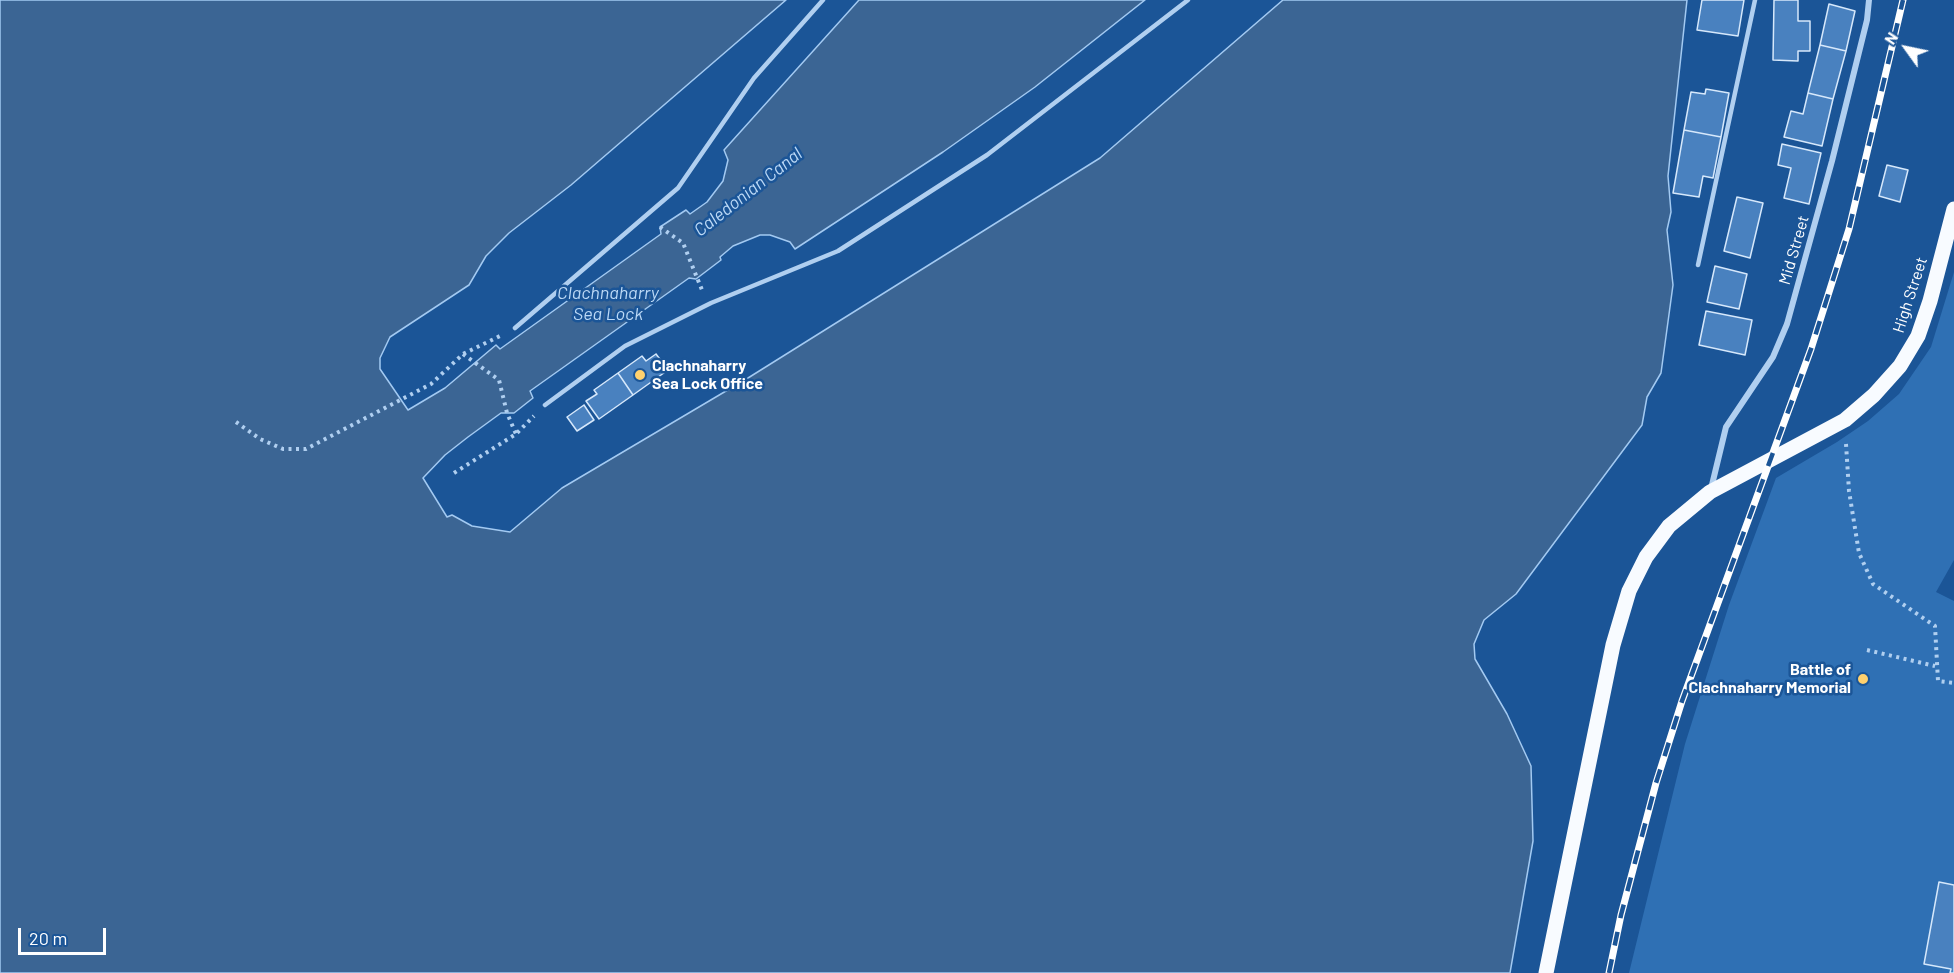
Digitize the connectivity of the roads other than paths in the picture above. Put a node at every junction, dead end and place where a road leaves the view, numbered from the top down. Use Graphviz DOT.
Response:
graph roads {
  1 [pos="823,0"];
  2 [pos="1188,0"];
  3 [pos="1755,0"];
  4 [pos="1869,0"];
  5 [pos="1954,208"];
  6 [pos="1698,265"];
  7 [pos="515,328"];
  8 [pos="545,405"];
  9 [pos="1710,492"];
  10 [pos="1546,973"];
  1 -- 7 [label="lane"];
  2 -- 8 [label="lane"];
  3 -- 6 [label="lane"];
  4 -- 9 [label="street, Mid Street"];
  5 -- 9 [label="main road, High Street"];
  9 -- 10 [label="main road, High Street"];
}
